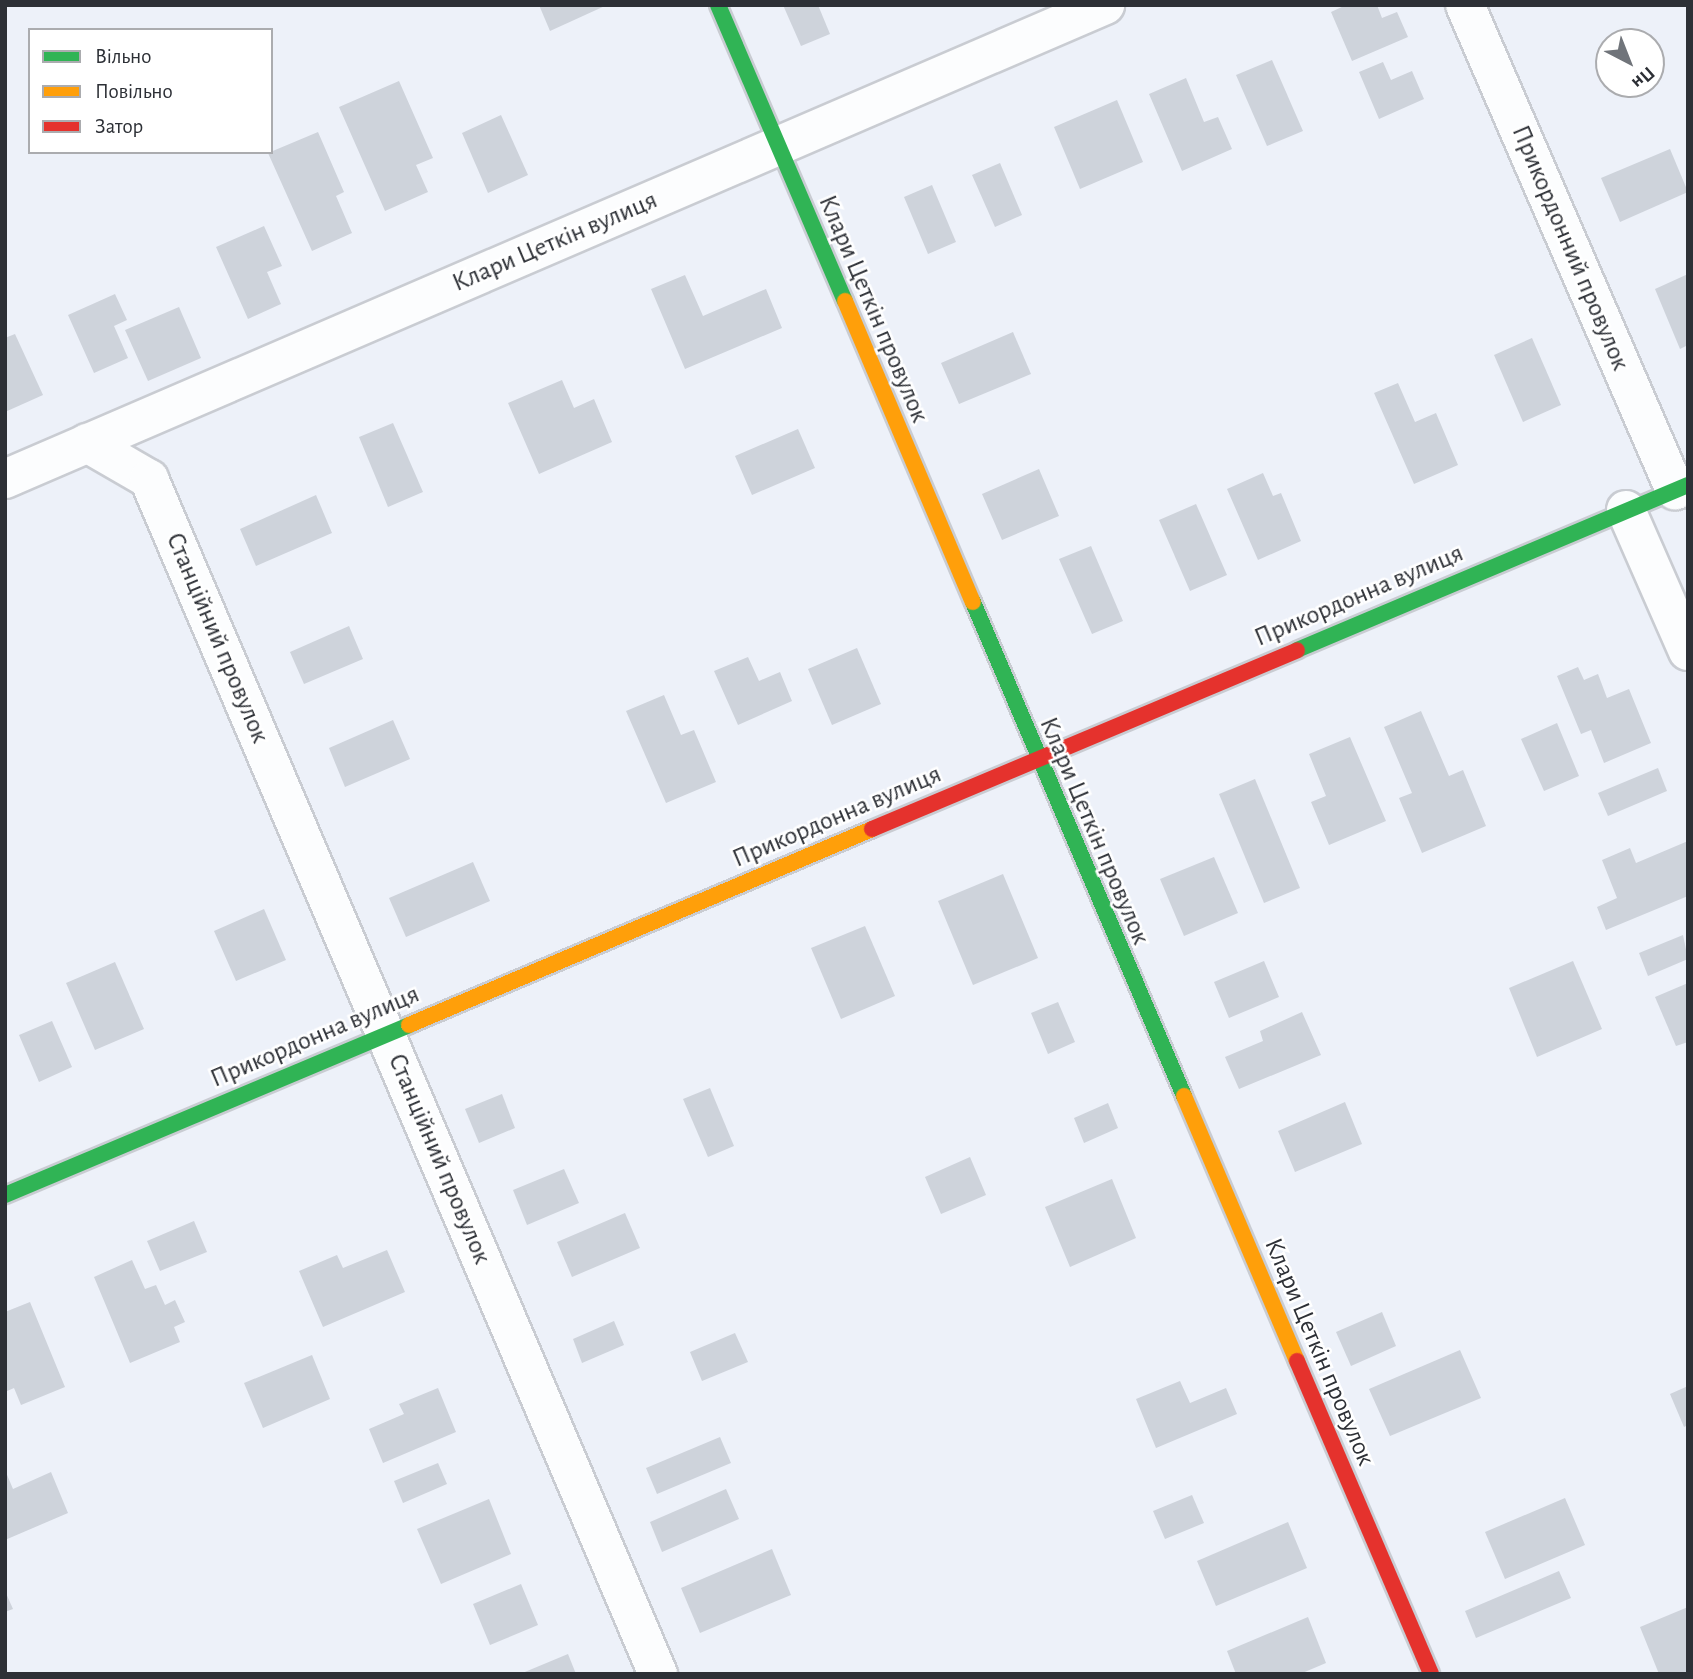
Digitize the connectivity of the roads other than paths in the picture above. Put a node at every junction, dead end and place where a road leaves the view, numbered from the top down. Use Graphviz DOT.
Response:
graph roads {
  1 [pos="718,5"];
  2 [pos="1105,5"];
  3 [pos="1465,5"];
  4 [pos="777,146"];
  5 [pos="88,443"];
  6 [pos="5,479"];
  7 [pos="1681,487"];
  8 [pos="1626,510"];
  9 [pos="1688,651"];
  10 [pos="1036,759"];
  11 [pos="386,1034"];
  12 [pos="5,1195"];
  13 [pos="658,1674"];
  14 [pos="1431,1674"];
  1 -- 4 [label="street, Клари Цеткін провулок"];
  2 -- 4 [label="street, Клари Цеткін вулиця"];
  3 -- 7 [label="street, Прикордонний провулок"];
  4 -- 5 [label="street, Клари Цеткін вулиця"];
  4 -- 10 [label="street, Клари Цеткін провулок"];
  5 -- 6 [label="street, Клари Цеткін вулиця"];
  5 -- 11 [label="street, Станційний провулок"];
  7 -- 8 [label="street, Прикордонна вулиця"];
  8 -- 9 [label="street"];
  8 -- 10 [label="street, Прикордонна вулиця"];
  10 -- 11 [label="street, Прикордонна вулиця"];
  10 -- 14 [label="street, Клари Цеткін провулок"];
  11 -- 12 [label="street, Прикордонна вулиця"];
  11 -- 13 [label="street, Станційний провулок"];
}
